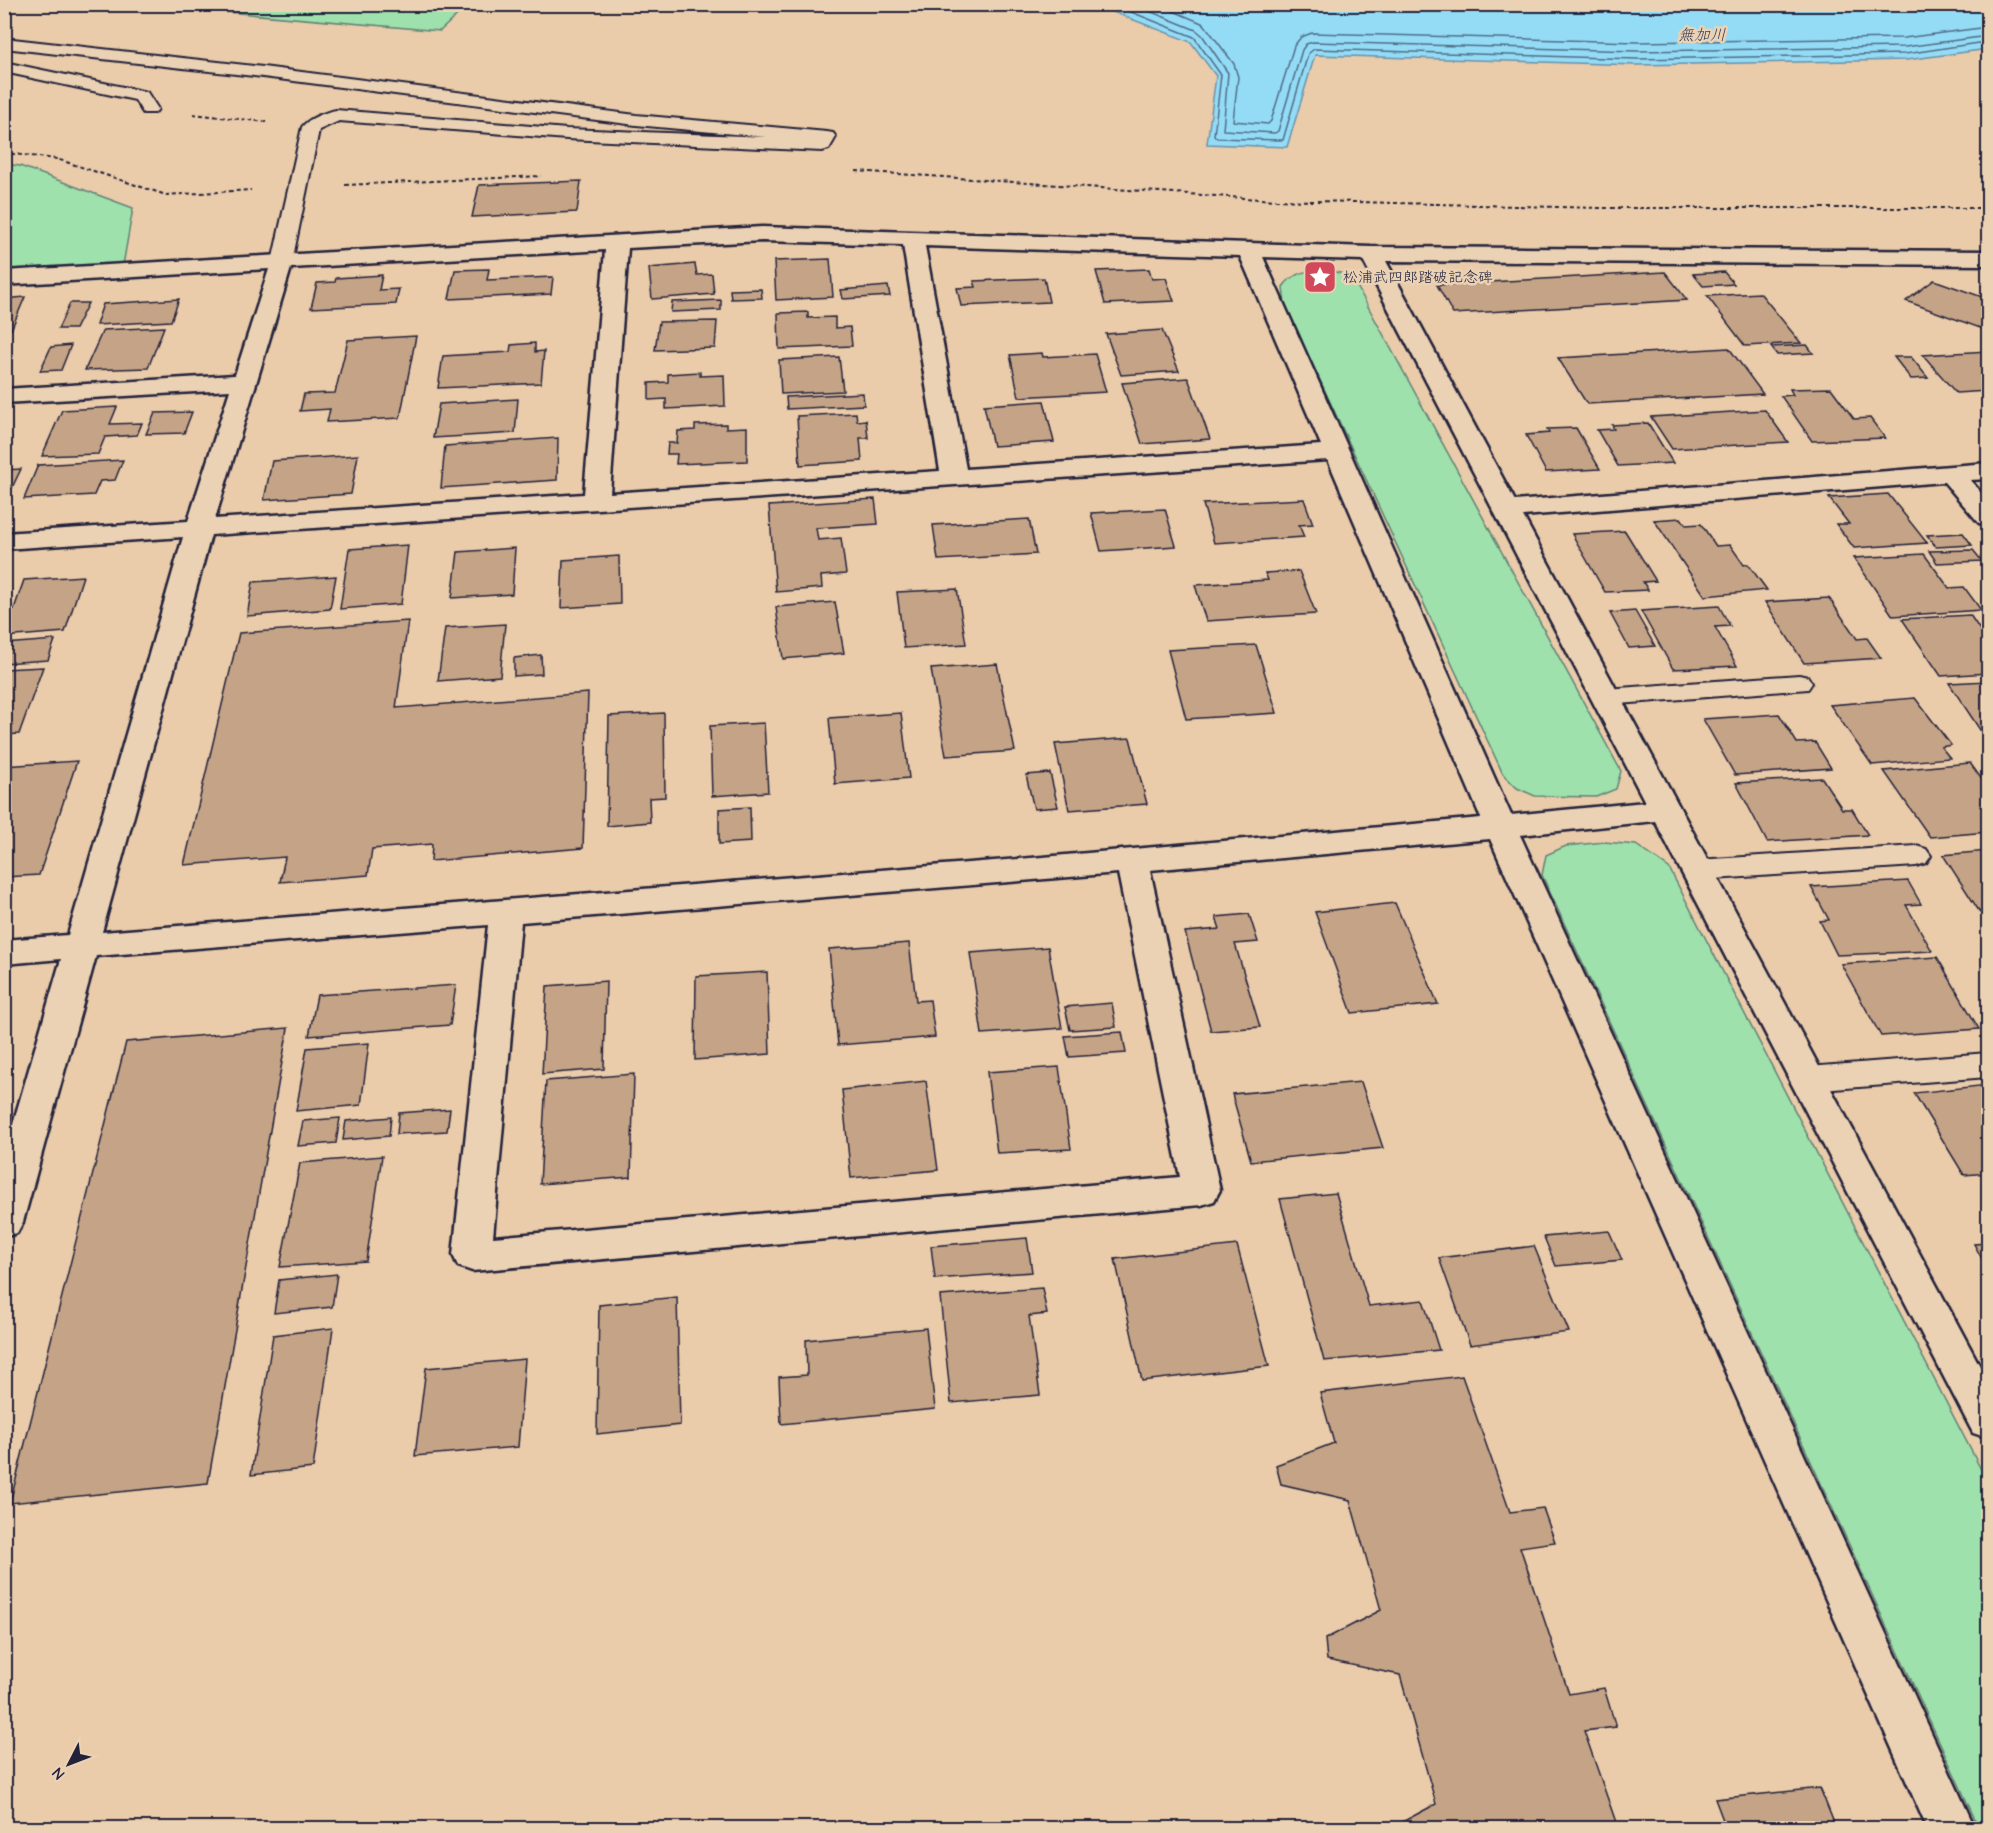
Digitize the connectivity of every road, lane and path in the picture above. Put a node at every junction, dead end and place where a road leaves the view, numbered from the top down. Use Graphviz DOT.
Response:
graph roads {
  1 [pos="4,43"];
  2 [pos="4,67"];
  3 [pos="149,109"];
  4 [pos="310,127"];
  5 [pos="4,153"];
  6 [pos="849,171"];
  7 [pos="547,176"];
  8 [pos="298,187"];
  9 [pos="1989,208"];
  10 [pos="913,238"];
  11 [pos="617,243"];
  12 [pos="1249,251"];
  13 [pos="1371,254"];
  14 [pos="1989,258"];
  15 [pos="282,262"];
  16 [pos="4,278"];
  17 [pos="245,382"];
  18 [pos="4,396"];
  19 [pos="1337,452"];
  20 [pos="1989,471"];
  21 [pos="1952,475"];
  22 [pos="954,476"];
  23 [pos="596,503"];
  24 [pos="1507,509"];
  25 [pos="1989,518"];
  26 [pos="199,530"];
  27 [pos="4,541"];
  28 [pos="1799,683"];
  29 [pos="1606,697"];
  30 [pos="1665,810"];
  31 [pos="1501,828"];
  32 [pos="1916,856"];
  33 [pos="1132,862"];
  34 [pos="1697,870"];
  35 [pos="506,910"];
  36 [pos="82,946"];
  37 [pos="4,952"];
  38 [pos="1989,1065"];
  39 [pos="1808,1079"];
  40 [pos="4,1222"];
  41 [pos="1989,1420"];
  42 [pos="1951,1828"];
  1 -- 4 [label="lane"];
  2 -- 3 [label="lane"];
  3 -- 4 [label="path"];
  4 -- 8 [label="lane"];
  5 -- 8 [label="path"];
  6 -- 9 [label="path"];
  7 -- 8 [label="path"];
  8 -- 15 [label="lane"];
  10 -- 11 [label="street"];
  10 -- 12 [label="street"];
  10 -- 22 [label="street"];
  11 -- 15 [label="street"];
  11 -- 23 [label="street"];
  12 -- 13 [label="street"];
  12 -- 19 [label="street"];
  13 -- 14 [label="street"];
  13 -- 24 [label="street"];
  15 -- 16 [label="street"];
  15 -- 17 [label="street"];
  17 -- 18 [label="street"];
  17 -- 26 [label="street"];
  19 -- 22 [label="street"];
  19 -- 31 [label="street"];
  20 -- 21 [label="street"];
  21 -- 24 [label="street"];
  21 -- 25 [label="street"];
  22 -- 23 [label="street"];
  23 -- 26 [label="street"];
  24 -- 29 [label="street"];
  26 -- 27 [label="street"];
  26 -- 36 [label="street"];
  28 -- 29 [label="lane"];
  29 -- 30 [label="street"];
  30 -- 31 [label="street"];
  30 -- 34 [label="street"];
  31 -- 33 [label="street"];
  31 -- 42 [label="street"];
  32 -- 34 [label="lane"];
  33 -- 35 [label="street"];
  33 -- 35 [label="street"];
  34 -- 39 [label="street"];
  35 -- 36 [label="street"];
  36 -- 37 [label="street"];
  36 -- 40 [label="street"];
  38 -- 39 [label="lane"];
  39 -- 41 [label="street"];
}
